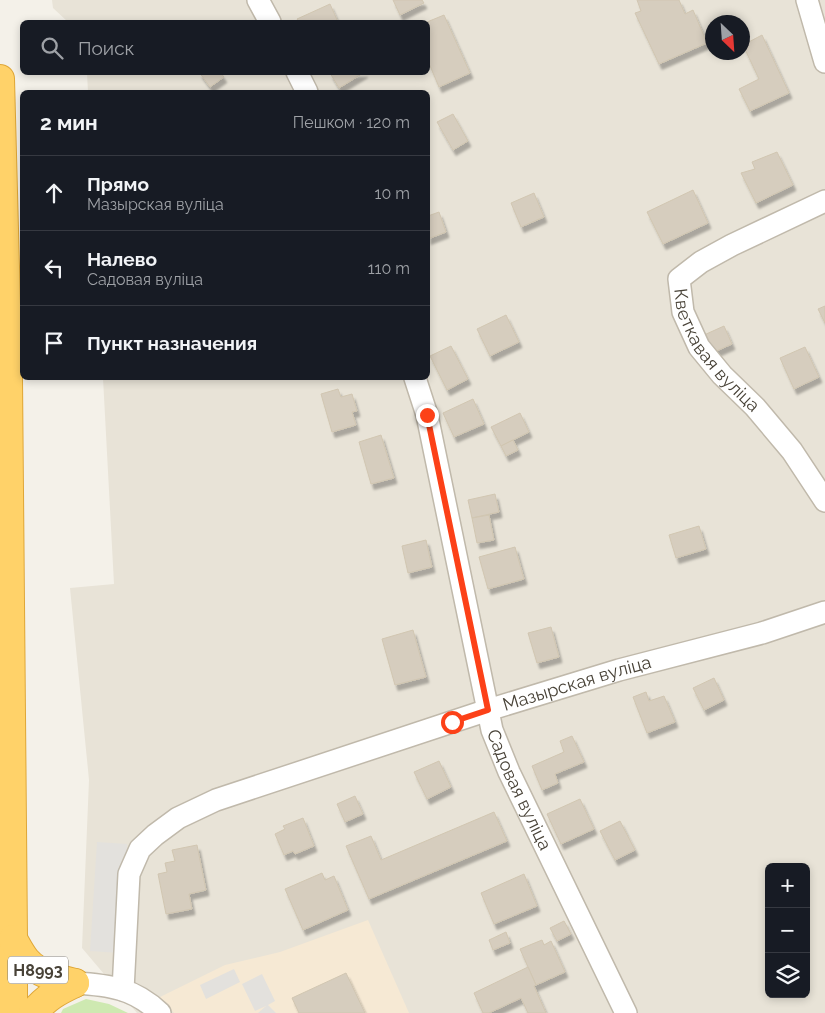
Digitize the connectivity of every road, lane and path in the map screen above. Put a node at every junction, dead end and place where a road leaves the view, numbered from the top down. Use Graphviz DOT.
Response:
graph roads {
  1 [pos="258,0"];
  2 [pos="807,0"];
  3 [pos="269,20"];
  4 [pos="825,62"];
  5 [pos="298,75"];
  6 [pos="0,79"];
  7 [pos="306,90"];
  8 [pos="825,201"];
  9 [pos="416,380"];
  10 [pos="825,501"];
  11 [pos="825,611"];
  12 [pos="488,710"];
  13 [pos="13,939"];
  14 [pos="75,983"];
  15 [pos="123,990"];
  16 [pos="13,1013"];
  17 [pos="33,1013"];
  18 [pos="160,1013"];
  19 [pos="626,1013"];
  1 -- 3 [label="street"];
  2 -- 4 [label="street"];
  5 -- 7 [label="street"];
  6 -- 13 [label="highway"];
  8 -- 10 [label="street, Кветкавая вуліца"];
  9 -- 12 [label="street, Садовая вуліца"];
  11 -- 12 [label="street, Мазырская вуліца"];
  12 -- 15 [label="street, Мазырская вуліца"];
  12 -- 19 [label="street, Садовая вуліца"];
  13 -- 14 [label="highway, Н8993"];
  13 -- 16 [label="highway"];
  14 -- 15 [label="street, Н8993"];
  14 -- 17 [label="highway, Н8993"];
  15 -- 18 [label="street, Н8993"];
}
